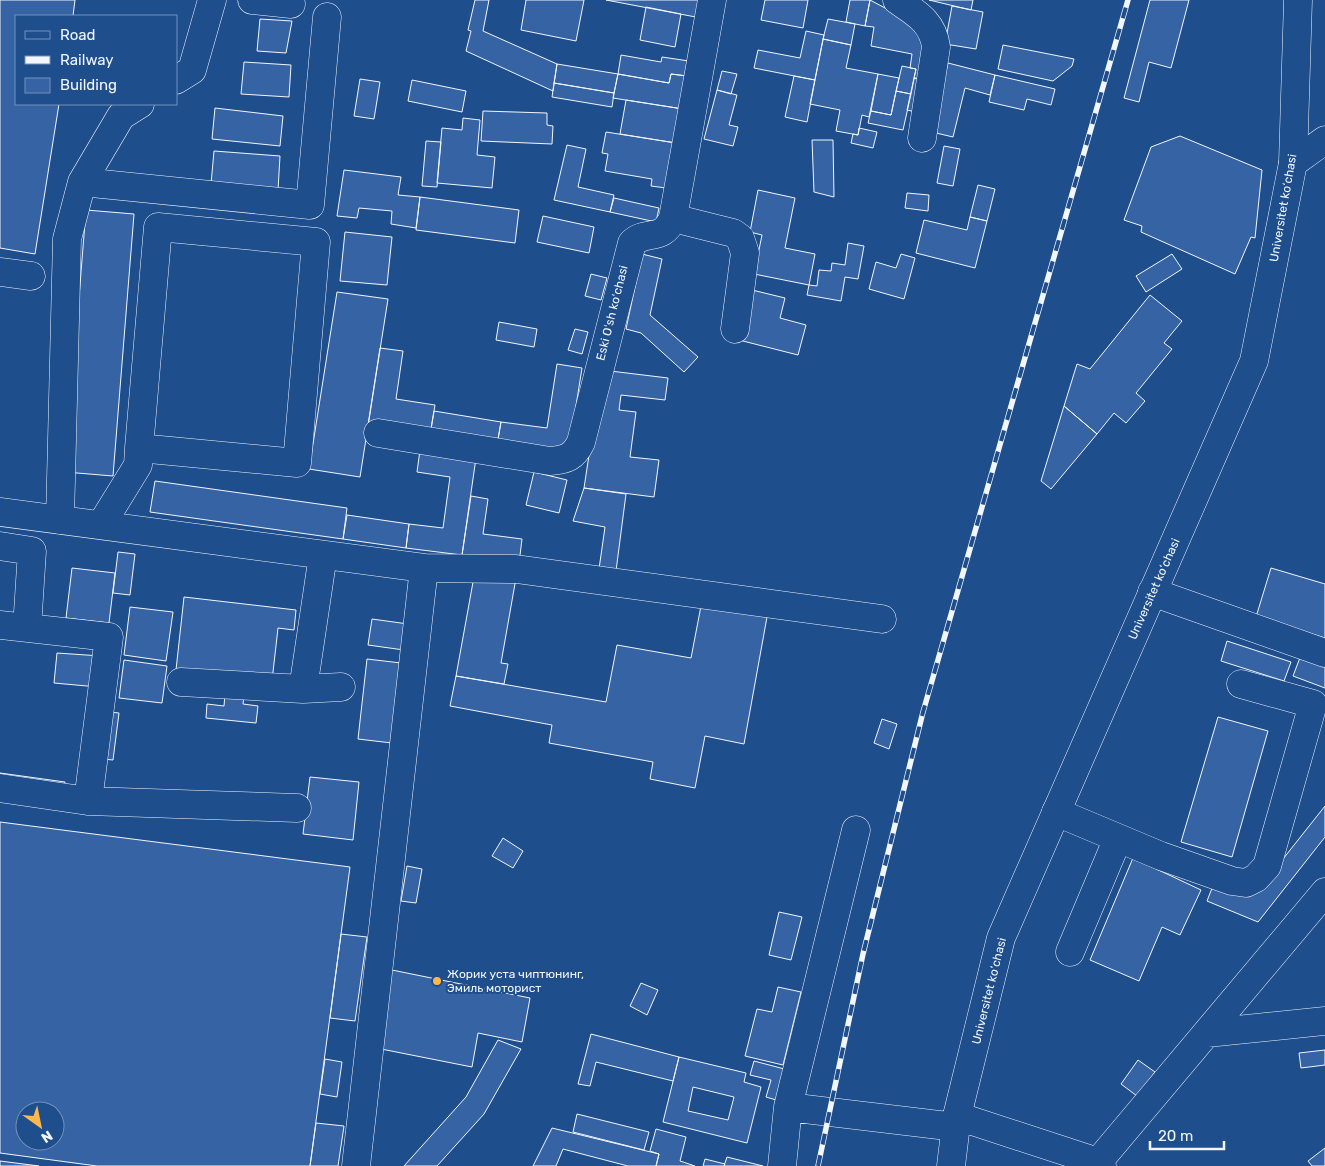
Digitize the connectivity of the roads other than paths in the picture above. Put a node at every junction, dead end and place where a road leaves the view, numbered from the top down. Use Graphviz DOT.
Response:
graph roads {
  1 [pos="212,0"];
  2 [pos="252,0"];
  3 [pos="712,0"];
  4 [pos="896,0"];
  5 [pos="1298,0"];
  6 [pos="291,4"];
  7 [pos="327,17"];
  8 [pos="178,79"];
  9 [pos="138,105"];
  10 [pos="922,138"];
  11 [pos="1325,140"];
  12 [pos="1292,163"];
  13 [pos="82,182"];
  14 [pos="673,218"];
  15 [pos="0,272"];
  16 [pos="31,276"];
  17 [pos="735,329"];
  18 [pos="378,433"];
  19 [pos="140,448"];
  20 [pos="0,512"];
  21 [pos="60,520"];
  22 [pos="101,526"];
  23 [pos="0,546"];
  24 [pos="323,555"];
  25 [pos="424,568"];
  26 [pos="1152,592"];
  27 [pos="882,619"];
  28 [pos="0,625"];
  29 [pos="28,628"];
  30 [pos="1325,653"];
  31 [pos="181,682"];
  32 [pos="1241,684"];
  33 [pos="341,688"];
  34 [pos="303,689"];
  35 [pos="0,788"];
  36 [pos="88,801"];
  37 [pos="298,808"];
  38 [pos="1056,812"];
  39 [pos="856,830"];
  40 [pos="1118,838"];
  41 [pos="1325,892"];
  42 [pos="1070,952"];
  43 [pos="1323,1019"];
  44 [pos="1207,1033"];
  45 [pos="788,1107"];
  46 [pos="957,1122"];
  47 [pos="1100,1164"];
  48 [pos="356,1166"];
  49 [pos="782,1166"];
  50 [pos="951,1166"];
  1 -- 8 [label="main road"];
  2 -- 6 [label="main road"];
  3 -- 14 [label="main road"];
  4 -- 10 [label="main road"];
  5 -- 12 [label="main road, Universitet kо‘chasi"];
  7 -- 13 [label="main road"];
  9 -- 13 [label="main road"];
  11 -- 12 [label="main road"];
  12 -- 26 [label="main road, Universitet kо‘chasi"];
  13 -- 21 [label="main road"];
  14 -- 17 [label="main road"];
  14 -- 18 [label="main road, Eski Oʻsh koʻchasi"];
  15 -- 16 [label="main road"];
  19 -- 19 [label="main road"];
  19 -- 22 [label="main road"];
  20 -- 21 [label="main road"];
  21 -- 22 [label="main road"];
  22 -- 24 [label="main road"];
  23 -- 29 [label="main road"];
  24 -- 25 [label="main road"];
  24 -- 34 [label="main road"];
  25 -- 27 [label="main road"];
  25 -- 48 [label="main road"];
  26 -- 30 [label="main road"];
  26 -- 38 [label="main road, Universitet kо‘chasi"];
  28 -- 29 [label="main road"];
  29 -- 36 [label="main road"];
  31 -- 34 [label="main road"];
  32 -- 40 [label="main road"];
  33 -- 34 [label="main road"];
  35 -- 36 [label="main road"];
  36 -- 37 [label="main road"];
  38 -- 40 [label="main road"];
  38 -- 46 [label="main road, Universitet kо‘chasi"];
  39 -- 45 [label="main road"];
  40 -- 42 [label="main road"];
  41 -- 44 [label="main road"];
  43 -- 44 [label="main road"];
  44 -- 47 [label="main road"];
  45 -- 46 [label="main road"];
  45 -- 49 [label="main road"];
  46 -- 47 [label="main road"];
  46 -- 50 [label="main road, Universitet kо‘chasi"];
}
